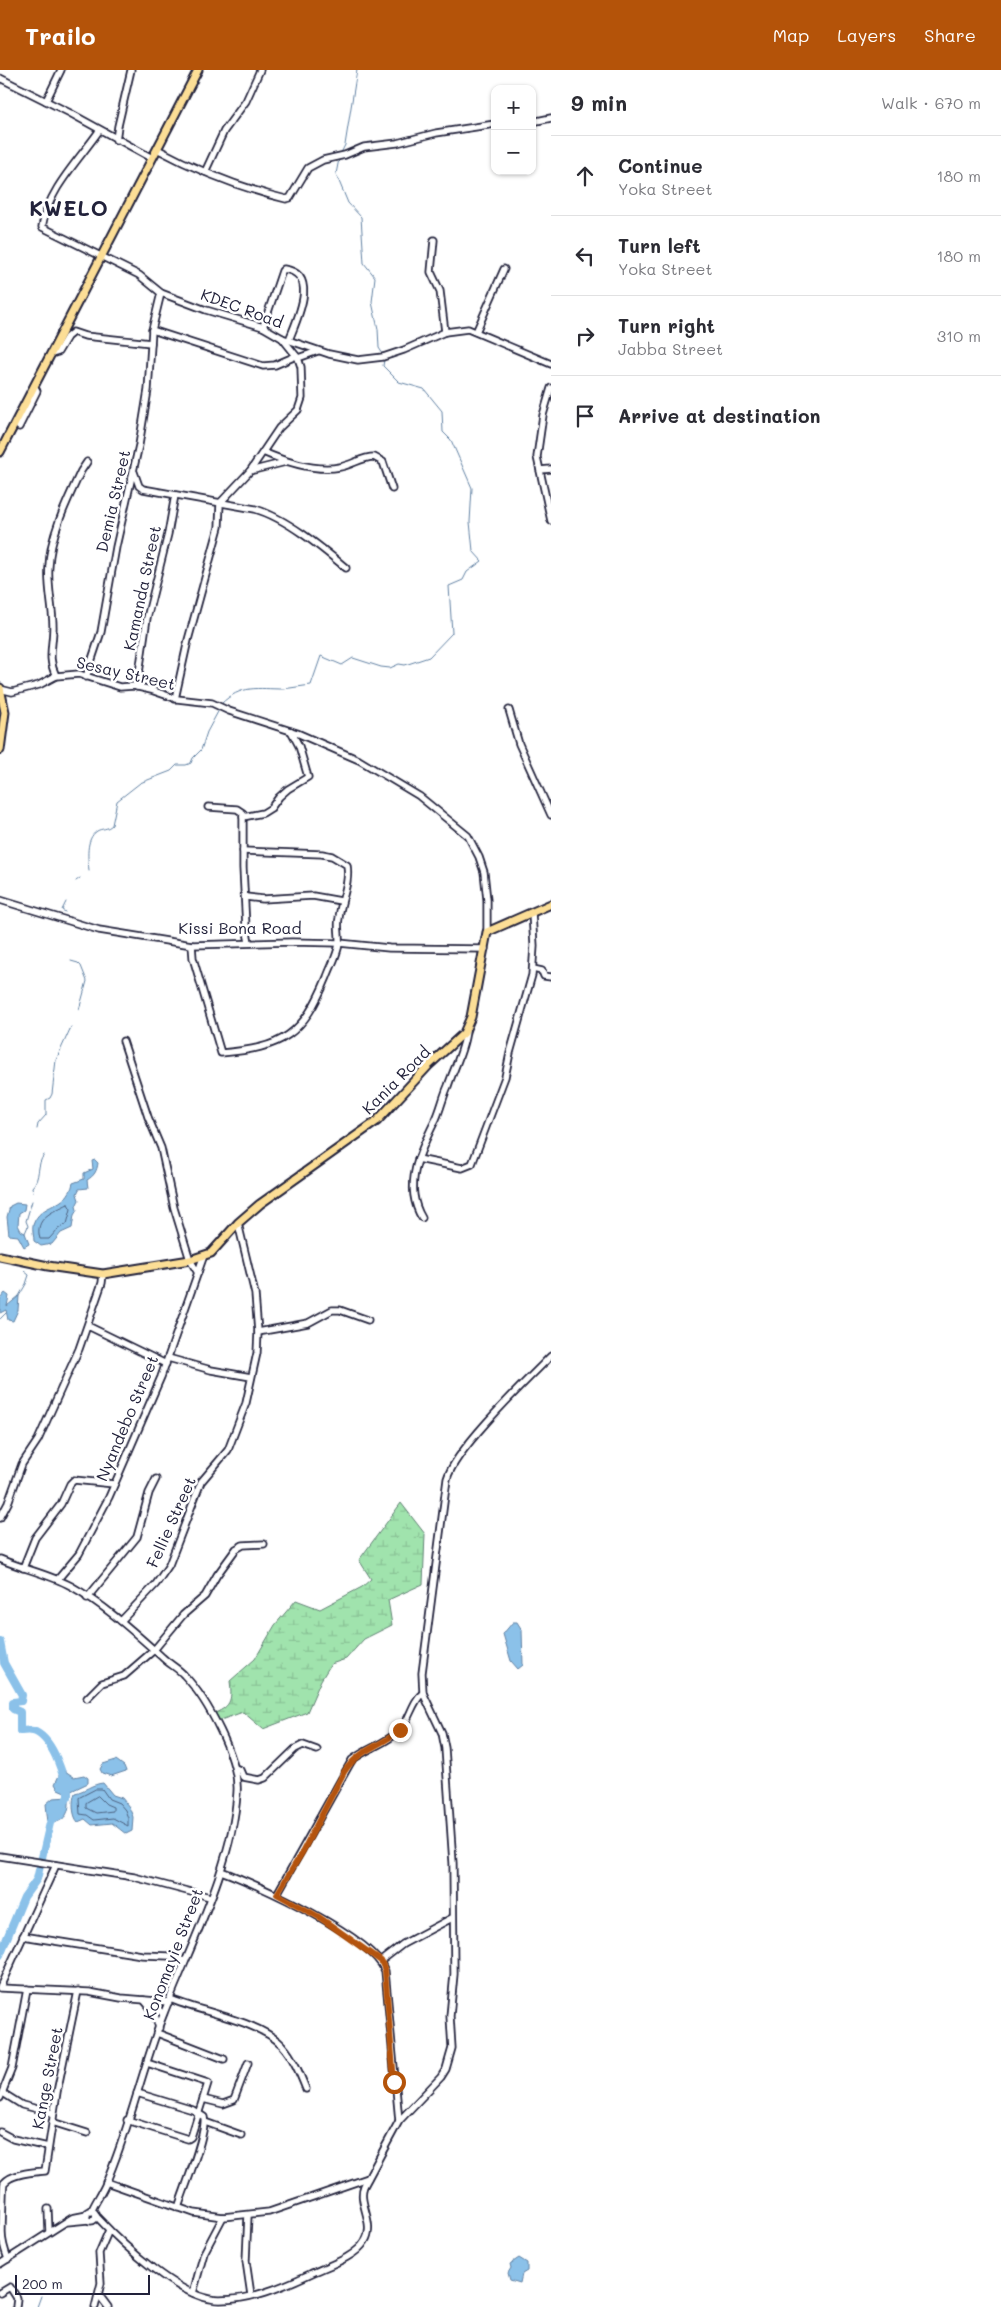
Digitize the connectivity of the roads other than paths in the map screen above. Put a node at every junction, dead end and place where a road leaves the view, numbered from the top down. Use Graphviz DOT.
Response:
graph roads {
  1 [pos="61,70"];
  2 [pos="131,70"];
  3 [pos="198,70"];
  4 [pos="260,70"];
  5 [pos="0,78"];
  6 [pos="46,101"];
  7 [pos="551,118"];
  8 [pos="536,121"];
  9 [pos="491,125"];
  10 [pos="99,131"];
  11 [pos="116,140"];
  12 [pos="157,149"];
  13 [pos="152,158"];
  14 [pos="204,172"];
  15 [pos="434,240"];
  16 [pos="102,256"];
  17 [pos="504,269"];
  18 [pos="162,293"];
  19 [pos="263,327"];
  20 [pos="152,330"];
  21 [pos="446,332"];
  22 [pos="476,332"];
  23 [pos="282,338"];
  24 [pos="289,340"];
  25 [pos="151,343"];
  26 [pos="318,351"];
  27 [pos="51,354"];
  28 [pos="297,357"];
  29 [pos="551,364"];
  30 [pos="34,386"];
  31 [pos="551,388"];
  32 [pos="19,427"];
  33 [pos="0,452"];
  34 [pos="263,452"];
  35 [pos="88,462"];
  36 [pos="286,462"];
  37 [pos="551,469"];
  38 [pos="134,470"];
  39 [pos="540,470"];
  40 [pos="250,471"];
  41 [pos="392,489"];
  42 [pos="175,494"];
  43 [pos="220,503"];
  44 [pos="551,521"];
  45 [pos="346,568"];
  46 [pos="56,676"];
  47 [pos="86,677"];
  48 [pos="137,687"];
  49 [pos="0,689"];
  50 [pos="175,699"];
  51 [pos="509,710"];
  52 [pos="290,731"];
  53 [pos="0,750"];
  54 [pos="208,807"];
  55 [pos="551,815"];
  56 [pos="243,817"];
  57 [pos="243,851"];
  58 [pos="246,897"];
  59 [pos="0,900"];
  60 [pos="341,901"];
  61 [pos="551,904"];
  62 [pos="532,913"];
  63 [pos="487,932"];
  64 [pos="249,942"];
  65 [pos="339,943"];
  66 [pos="192,944"];
  67 [pos="485,949"];
  68 [pos="533,969"];
  69 [pos="551,977"];
  70 [pos="466,1029"];
  71 [pos="124,1041"];
  72 [pos="418,1160"];
  73 [pos="422,1218"];
  74 [pos="238,1223"];
  75 [pos="0,1256"];
  76 [pos="202,1258"];
  77 [pos="190,1260"];
  78 [pos="198,1273"];
  79 [pos="103,1274"];
  80 [pos="368,1320"];
  81 [pos="88,1326"];
  82 [pos="258,1332"];
  83 [pos="551,1356"];
  84 [pos="167,1361"];
  85 [pos="251,1377"];
  86 [pos="156,1479"];
  87 [pos="114,1484"];
  88 [pos="0,1518"];
  89 [pos="264,1544"];
  90 [pos="0,1559"];
  91 [pos="23,1568"];
  92 [pos="58,1580"];
  93 [pos="87,1598"];
  94 [pos="121,1621"];
  95 [pos="154,1650"];
  96 [pos="423,1693"];
  97 [pos="87,1698"];
  98 [pos="317,1750"];
  99 [pos="235,1768"];
  100 [pos="0,1856"];
  101 [pos="56,1865"];
  102 [pos="221,1871"];
  103 [pos="277,1894"];
  104 [pos="210,1898"];
  105 [pos="452,1918"];
  106 [pos="23,1936"];
  107 [pos="185,1961"];
  108 [pos="381,1961"];
  109 [pos="0,1988"];
  110 [pos="27,1989"];
  111 [pos="78,1991"];
  112 [pos="147,2000"];
  113 [pos="169,2000"];
  114 [pos="163,2014"];
  115 [pos="158,2030"];
  116 [pos="224,2059"];
  117 [pos="147,2063"];
  118 [pos="248,2063"];
  119 [pos="306,2089"];
  120 [pos="137,2093"];
  121 [pos="1,2095"];
  122 [pos="203,2099"];
  123 [pos="199,2112"];
  124 [pos="53,2113"];
  125 [pos="128,2120"];
  126 [pos="399,2121"];
  127 [pos="52,2122"];
  128 [pos="205,2122"];
  129 [pos="0,2132"];
  130 [pos="87,2133"];
  131 [pos="241,2135"];
  132 [pos="48,2147"];
  133 [pos="368,2178"];
  134 [pos="106,2182"];
  135 [pos="178,2208"];
  136 [pos="48,2209"];
  137 [pos="248,2215"];
  138 [pos="91,2216"];
  139 [pos="223,2217"];
  140 [pos="107,2228"];
  141 [pos="49,2232"];
  142 [pos="1,2234"];
  143 [pos="8,2259"];
  144 [pos="0,2264"];
  145 [pos="193,2292"];
  146 [pos="0,2293"];
  147 [pos="99,2295"];
  148 [pos="251,2295"];
  149 [pos="234,2299"];
  150 [pos="219,2304"];
  151 [pos="16,2307"];
  152 [pos="95,2307"];
  153 [pos="108,2307"];
  154 [pos="238,2307"];
  1 -- 6 [label="street"];
  2 -- 11 [label="street"];
  3 -- 12 [label="main road"];
  4 -- 14 [label="street"];
  5 -- 6 [label="street"];
  6 -- 10 [label="street"];
  7 -- 8 [label="street"];
  9 -- 14 [label="street"];
  10 -- 11 [label="street"];
  10 -- 16 [label="street, KDEC Road"];
  11 -- 13 [label="street"];
  12 -- 13 [label="main road"];
  12 -- 14 [label="street"];
  13 -- 16 [label="main road"];
  15 -- 21 [label="street"];
  16 -- 18 [label="street, KDEC Road"];
  16 -- 27 [label="main road"];
  17 -- 22 [label="street"];
  18 -- 19 [label="street, KDEC Road"];
  18 -- 20 [label="street, Demia Street"];
  19 -- 23 [label="street, KDEC Road"];
  19 -- 24 [label="street"];
  20 -- 25 [label="street, Demia Street"];
  20 -- 28 [label="street"];
  21 -- 22 [label="street, KDEC Road"];
  21 -- 26 [label="street, KDEC Road"];
  22 -- 29 [label="street"];
  23 -- 24 [label="street, KDEC Road"];
  23 -- 28 [label="street"];
  24 -- 26 [label="street, KDEC Road"];
  25 -- 27 [label="street"];
  25 -- 38 [label="street, Demia Street"];
  26 -- 28 [label="street"];
  27 -- 30 [label="main road"];
  28 -- 34 [label="street"];
  30 -- 32 [label="street"];
  30 -- 33 [label="main road"];
  31 -- 39 [label="street"];
  34 -- 36 [label="street"];
  34 -- 40 [label="street"];
  35 -- 46 [label="street"];
  36 -- 40 [label="street"];
  36 -- 41 [label="street"];
  37 -- 39 [label="street"];
  38 -- 42 [label="street"];
  38 -- 47 [label="street, Demia Street"];
  39 -- 44 [label="street"];
  40 -- 43 [label="street"];
  42 -- 43 [label="street"];
  42 -- 48 [label="street, Kamanda Street"];
  43 -- 45 [label="street"];
  43 -- 50 [label="street"];
  46 -- 47 [label="street, Sesay Street"];
  46 -- 49 [label="street, Sesay Street"];
  47 -- 48 [label="street, Sesay Street"];
  48 -- 50 [label="street, Sesay Street"];
  49 -- 53 [label="main road"];
  50 -- 52 [label="street, Sesay Street"];
  51 -- 55 [label="street"];
  52 -- 56 [label="street"];
  52 -- 63 [label="street, Sesay Street"];
  54 -- 56 [label="street"];
  56 -- 57 [label="street"];
  57 -- 58 [label="street"];
  57 -- 60 [label="street"];
  58 -- 60 [label="street"];
  58 -- 64 [label="street"];
  59 -- 66 [label="street, Kissi Bona Road"];
  60 -- 65 [label="street"];
  61 -- 62 [label="main road"];
  62 -- 63 [label="main road"];
  62 -- 68 [label="street"];
  63 -- 67 [label="main road, Kania Road"];
  64 -- 65 [label="street, Kissi Bona Road"];
  64 -- 66 [label="street, Kissi Bona Road"];
  65 -- 66 [label="street"];
  65 -- 67 [label="street, Kissi Bona Road"];
  67 -- 70 [label="main road, Kania Road"];
  68 -- 69 [label="street"];
  68 -- 72 [label="street"];
  70 -- 72 [label="street"];
  70 -- 74 [label="main road, Kania Road"];
  71 -- 77 [label="street"];
  72 -- 73 [label="street"];
  74 -- 76 [label="main road, Kania Road"];
  74 -- 82 [label="street, Fellie Street"];
  75 -- 79 [label="main road"];
  76 -- 77 [label="main road"];
  76 -- 78 [label="street, Nyandebo Street"];
  77 -- 78 [label="street"];
  77 -- 79 [label="main road"];
  78 -- 84 [label="street, Nyandebo Street"];
  79 -- 81 [label="street"];
  80 -- 82 [label="street"];
  81 -- 84 [label="street"];
  81 -- 88 [label="street"];
  82 -- 85 [label="street, Fellie Street"];
  83 -- 96 [label="street"];
  84 -- 85 [label="street"];
  84 -- 87 [label="street, Nyandebo Street"];
  85 -- 94 [label="street, Fellie Street"];
  86 -- 93 [label="street"];
  87 -- 91 [label="street"];
  87 -- 92 [label="street, Nyandebo Street"];
  89 -- 95 [label="street"];
  90 -- 91 [label="street, Konomayie Street"];
  91 -- 92 [label="street, Konomayie Street"];
  92 -- 93 [label="street, Konomayie Street"];
  93 -- 94 [label="street, Konomayie Street"];
  94 -- 95 [label="street, Konomayie Street"];
  95 -- 97 [label="street"];
  95 -- 99 [label="street, Konomayie Street"];
  96 -- 103 [label="street"];
  96 -- 105 [label="street"];
  98 -- 99 [label="street"];
  99 -- 102 [label="street, Konomayie Street"];
  100 -- 101 [label="street"];
  101 -- 104 [label="street"];
  101 -- 106 [label="street"];
  102 -- 103 [label="street"];
  102 -- 104 [label="street, Konomayie Street"];
  103 -- 108 [label="street"];
  104 -- 107 [label="street, Konomayie Street"];
  105 -- 108 [label="street"];
  105 -- 126 [label="street"];
  106 -- 107 [label="street"];
  106 -- 109 [label="street"];
  107 -- 113 [label="street, Konomayie Street"];
  108 -- 126 [label="street"];
  109 -- 110 [label="street"];
  110 -- 111 [label="street"];
  110 -- 121 [label="street"];
  111 -- 112 [label="street"];
  111 -- 124 [label="street, Kange Street"];
  112 -- 113 [label="street"];
  112 -- 114 [label="street"];
  112 -- 115 [label="street"];
  113 -- 114 [label="street, Konomayie Street"];
  113 -- 119 [label="street"];
  114 -- 115 [label="street, Konomayie Street"];
  115 -- 116 [label="street"];
  115 -- 117 [label="street, Konomayie Street"];
  117 -- 120 [label="street, Konomayie Street"];
  117 -- 122 [label="street"];
  118 -- 122 [label="street"];
  120 -- 123 [label="street"];
  120 -- 125 [label="street, Konomayie Street"];
  121 -- 124 [label="street"];
  122 -- 123 [label="street"];
  123 -- 125 [label="street"];
  123 -- 128 [label="street"];
  124 -- 127 [label="street, Kange Street"];
  125 -- 134 [label="street, Konomayie Street"];
  126 -- 133 [label="street"];
  127 -- 130 [label="street"];
  127 -- 132 [label="street, Kange Street"];
  128 -- 131 [label="street"];
  128 -- 135 [label="street"];
  129 -- 132 [label="street"];
  132 -- 142 [label="street, Kange Street"];
  133 -- 137 [label="street"];
  133 -- 148 [label="street"];
  134 -- 135 [label="street"];
  134 -- 138 [label="street, Konomayie Street"];
  135 -- 139 [label="street"];
  136 -- 141 [label="street"];
  137 -- 139 [label="street"];
  137 -- 148 [label="street"];
  138 -- 140 [label="street"];
  138 -- 141 [label="street"];
  139 -- 145 [label="street"];
  140 -- 145 [label="street"];
  140 -- 147 [label="street"];
  141 -- 143 [label="street"];
  142 -- 143 [label="street"];
  143 -- 144 [label="street"];
  145 -- 150 [label="street"];
  146 -- 151 [label="street"];
  147 -- 152 [label="street"];
  147 -- 153 [label="street"];
  148 -- 149 [label="street"];
  149 -- 150 [label="street"];
  149 -- 154 [label="street"];
}
